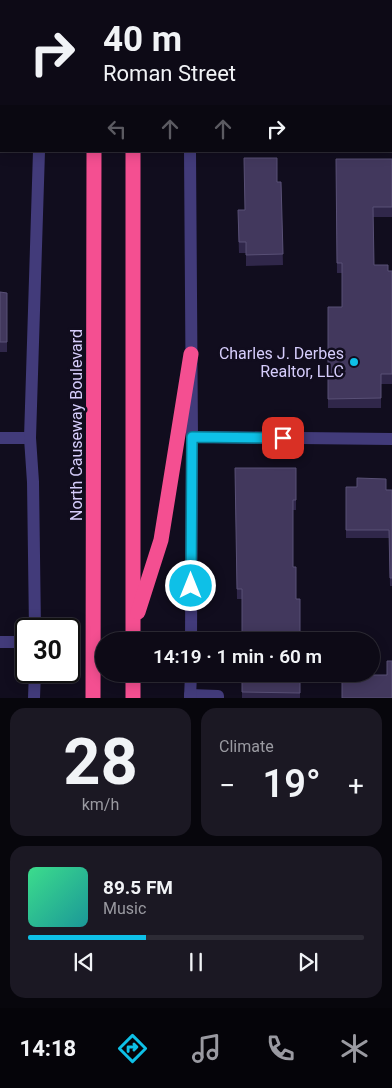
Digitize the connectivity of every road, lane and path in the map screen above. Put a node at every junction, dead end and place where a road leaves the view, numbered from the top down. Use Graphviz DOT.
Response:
graph roads {
  1 [pos="39,152"];
  2 [pos="94,152"];
  3 [pos="133,152"];
  4 [pos="190,152"];
  5 [pos="191,354"];
  6 [pos="192,437"];
  7 [pos="0,438"];
  8 [pos="30,438"];
  9 [pos="392,440"];
  10 [pos="35,618"];
  11 [pos="133,625"];
  12 [pos="133,632"];
  13 [pos="191,632"];
  14 [pos="0,642"];
  15 [pos="15,642"];
  16 [pos="133,682"];
  17 [pos="190,682"];
  18 [pos="35,683"];
  19 [pos="190,696"];
  20 [pos="34,698"];
  21 [pos="93,698"];
  22 [pos="133,698"];
  23 [pos="218,698"];
  1 -- 8 [label="street"];
  2 -- 21 [label="highway, North Causeway Boulevard"];
  3 -- 11 [label="highway"];
  4 -- 5 [label="street"];
  5 -- 6 [label="street"];
  5 -- 11 [label="highway"];
  6 -- 9 [label="street"];
  6 -- 13 [label="street"];
  7 -- 8 [label="street"];
  8 -- 10 [label="street"];
  11 -- 12 [label="highway"];
  14 -- 15 [label="street"];
  16 -- 22 [label="highway"];
  17 -- 19 [label="street"];
  18 -- 20 [label="street"];
  19 -- 23 [label="street"];
}
